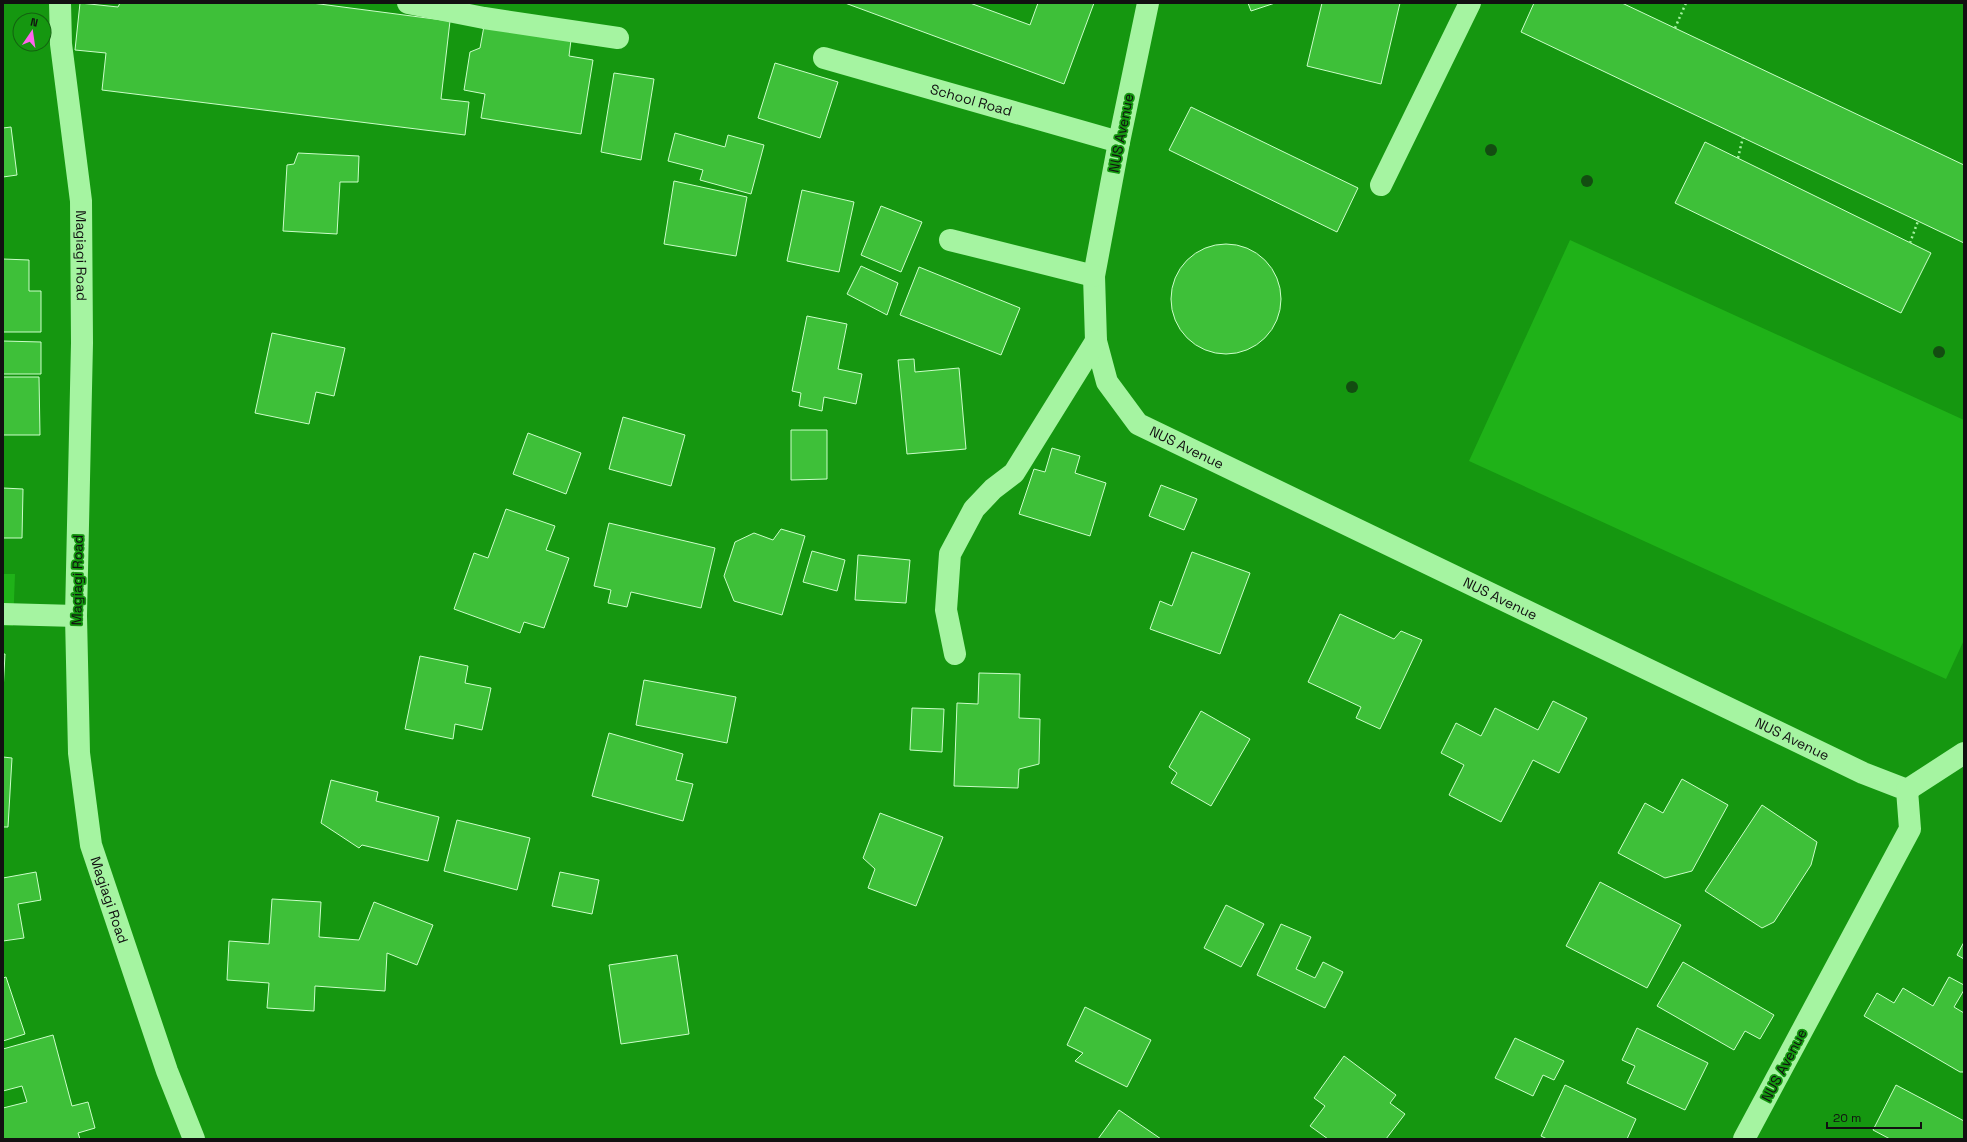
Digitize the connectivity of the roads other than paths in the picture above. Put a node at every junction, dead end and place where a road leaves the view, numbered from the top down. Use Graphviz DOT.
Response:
graph roads {
  1 [pos="60,3"];
  2 [pos="408,3"];
  3 [pos="1148,3"];
  4 [pos="1470,3"];
  5 [pos="618,38"];
  6 [pos="824,58"];
  7 [pos="1119,142"];
  8 [pos="1381,185"];
  9 [pos="950,240"];
  10 [pos="1094,276"];
  11 [pos="1096,341"];
  12 [pos="3,614"];
  13 [pos="76,616"];
  14 [pos="956,654"];
  15 [pos="1964,753"];
  16 [pos="1907,790"];
  17 [pos="194,1139"];
  18 [pos="1744,1139"];
  1 -- 13 [label="street, Magiagi Road"];
  2 -- 5 [label="street"];
  3 -- 7 [label="street, NUS Avenue"];
  4 -- 8 [label="street"];
  6 -- 7 [label="street, School Road"];
  7 -- 10 [label="street, NUS Avenue"];
  9 -- 10 [label="street"];
  10 -- 11 [label="street, NUS Avenue"];
  11 -- 14 [label="street"];
  11 -- 16 [label="street, NUS Avenue"];
  12 -- 13 [label="street"];
  13 -- 17 [label="street, Magiagi Road"];
  15 -- 16 [label="street"];
  16 -- 18 [label="street, NUS Avenue"];
}
